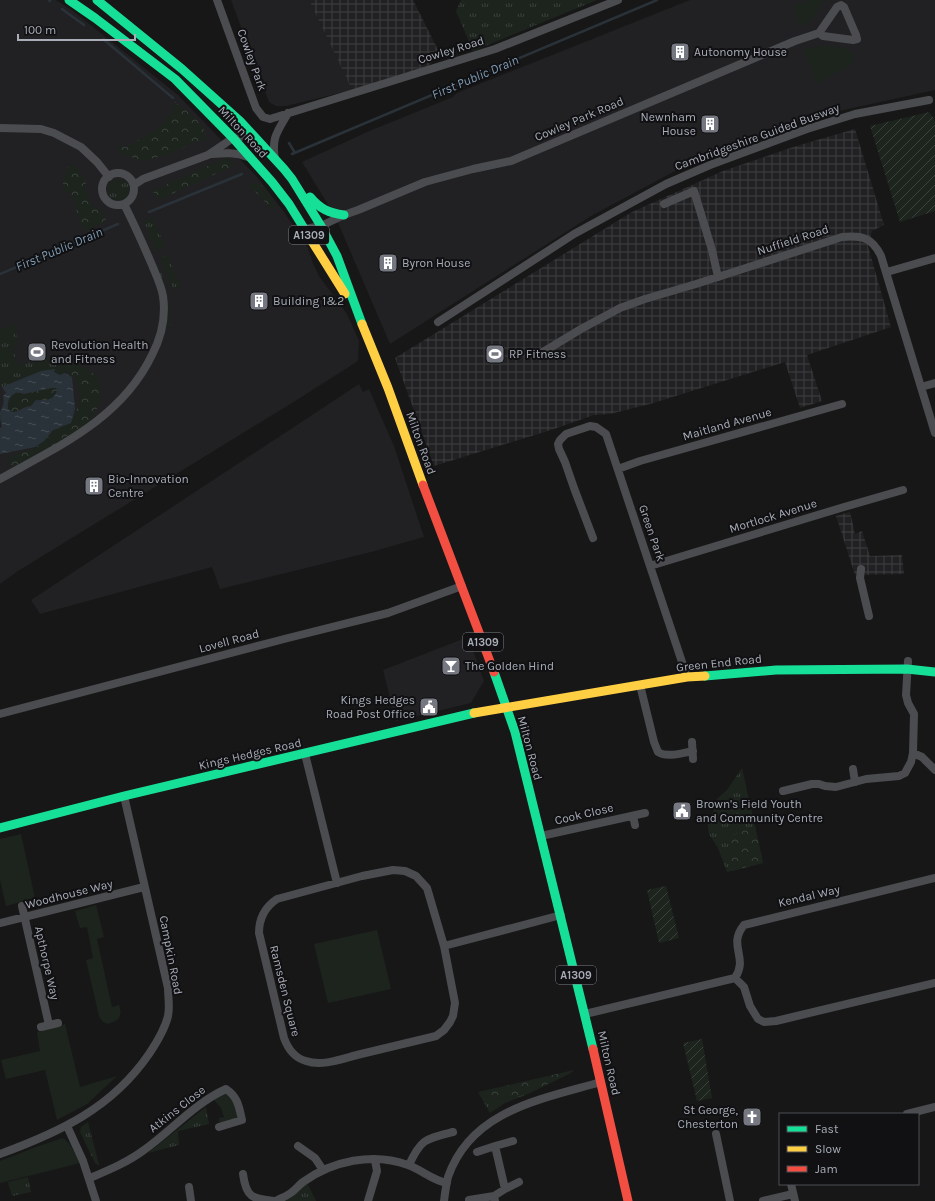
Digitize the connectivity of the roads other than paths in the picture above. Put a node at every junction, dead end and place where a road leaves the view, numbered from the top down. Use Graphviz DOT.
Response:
graph roads {
  1 [pos="69,0"];
  2 [pos="217,0"];
  3 [pos="618,0"];
  4 [pos="103,2"];
  5 [pos="95,18"];
  6 [pos="819,33"];
  7 [pos="182,69"];
  8 [pos="929,100"];
  9 [pos="288,113"];
  10 [pos="274,118"];
  11 [pos="0,128"];
  12 [pos="233,138"];
  13 [pos="255,138"];
  14 [pos="211,154"];
  15 [pos="251,158"];
  16 [pos="276,160"];
  17 [pos="108,176"];
  18 [pos="292,179"];
  19 [pos="134,184"];
  20 [pos="124,204"];
  21 [pos="664,204"];
  22 [pos="344,215"];
  23 [pos="333,220"];
  24 [pos="321,226"];
  25 [pos="305,229"];
  26 [pos="328,240"];
  27 [pos="935,258"];
  28 [pos="887,272"];
  29 [pos="718,277"];
  30 [pos="336,281"];
  31 [pos="359,318"];
  32 [pos="438,322"];
  33 [pos="538,355"];
  34 [pos="935,383"];
  35 [pos="921,387"];
  36 [pos="842,404"];
  37 [pos="935,433"];
  38 [pos="618,469"];
  39 [pos="0,479"];
  40 [pos="903,490"];
  41 [pos="593,538"];
  42 [pos="650,566"];
  43 [pos="861,569"];
  44 [pos="462,586"];
  45 [pos="869,616"];
  46 [pos="907,665"];
  47 [pos="935,672"];
  48 [pos="687,677"];
  49 [pos="640,685"];
  50 [pos="507,708"];
  51 [pos="0,714"];
  52 [pos="692,742"];
  53 [pos="913,753"];
  54 [pos="305,754"];
  55 [pos="853,769"];
  56 [pos="935,770"];
  57 [pos="855,782"];
  58 [pos="783,791"];
  59 [pos="124,796"];
  60 [pos="645,813"];
  61 [pos="633,816"];
  62 [pos="635,826"];
  63 [pos="0,828"];
  64 [pos="541,836"];
  65 [pos="935,878"];
  66 [pos="337,882"];
  67 [pos="144,887"];
  68 [pos="22,906"];
  69 [pos="561,915"];
  70 [pos="24,918"];
  71 [pos="0,923"];
  72 [pos="444,946"];
  73 [pos="736,978"];
  74 [pos="935,983"];
  75 [pos="585,1014"];
  76 [pos="58,1023"];
  77 [pos="601,1082"];
  78 [pos="935,1108"];
  79 [pos="912,1113"];
  80 [pos="67,1126"];
  81 [pos="219,1127"];
  82 [pos="446,1131"];
  83 [pos="716,1134"];
  84 [pos="513,1141"];
  85 [pos="298,1146"];
  86 [pos="496,1146"];
  87 [pos="477,1152"];
  88 [pos="0,1154"];
  89 [pos="375,1160"];
  90 [pos="408,1166"];
  91 [pos="323,1170"];
  92 [pos="243,1174"];
  93 [pos="90,1178"];
  94 [pos="519,1182"];
  95 [pos="447,1183"];
  96 [pos="791,1185"];
  97 [pos="189,1187"];
  98 [pos="505,1189"];
  99 [pos="494,1198"];
  100 [pos="794,1198"];
  101 [pos="469,1200"];
  102 [pos="96,1201"];
  103 [pos="191,1201"];
  104 [pos="275,1201"];
  105 [pos="368,1201"];
  106 [pos="444,1201"];
  107 [pos="628,1201"];
  108 [pos="730,1201"];
  109 [pos="763,1201"];
  1 -- 5 [label="main road, Milton Road / A1309"];
  2 -- 10 [label="street, Cowley Park"];
  3 -- 9 [label="street, Cowley Road"];
  4 -- 5 [label="street"];
  4 -- 7 [label="main road, Milton Road / A1309"];
  5 -- 12 [label="main road, Milton Road / A1309"];
  6 -- 6 [label="street"];
  6 -- 22 [label="street, Cowley Park Road"];
  7 -- 12 [label="main road, A1309"];
  7 -- 13 [label="main road, Milton Road / A1309"];
  8 -- 32 [label="street, Cambridgeshire Guided Busway"];
  9 -- 10 [label="street, Cowley Road"];
  9 -- 16 [label="street"];
  11 -- 17 [label="street"];
  12 -- 13 [label="street"];
  12 -- 14 [label="street"];
  12 -- 15 [label="main road, Milton Road / A1309"];
  13 -- 16 [label="main road, Milton Road / A1309"];
  14 -- 15 [label="street"];
  14 -- 19 [label="street"];
  15 -- 25 [label="main road, Milton Road / A1309"];
  16 -- 18 [label="main road, Milton Road / A1309"];
  17 -- 19 [label="street"];
  17 -- 20 [label="street"];
  18 -- 22 [label="main road, A1309"];
  18 -- 24 [label="main road, Milton Road / A1309"];
  19 -- 20 [label="street"];
  20 -- 39 [label="street"];
  21 -- 29 [label="street"];
  22 -- 23 [label="street, A1309"];
  23 -- 24 [label="street, A1309"];
  23 -- 26 [label="street, A1309"];
  24 -- 25 [label="street, A1309"];
  24 -- 26 [label="main road, Milton Road / A1309"];
  24 -- 30 [label="main road, A1309"];
  25 -- 30 [label="main road, Milton Road / A1309"];
  26 -- 31 [label="main road, Milton Road / A1309"];
  27 -- 28 [label="street"];
  28 -- 29 [label="street, Nuffield Road"];
  28 -- 35 [label="street, Nuffield Road"];
  29 -- 33 [label="street, Nuffield Road"];
  30 -- 31 [label="main road, Milton Road / A1309"];
  31 -- 44 [label="main road, Milton Road / A1309"];
  34 -- 35 [label="street"];
  35 -- 37 [label="street, Nuffield Road"];
  36 -- 38 [label="street, Maitland Avenue"];
  38 -- 41 [label="street, Green Park"];
  38 -- 42 [label="street, Green Park"];
  40 -- 42 [label="street, Mortlock Avenue"];
  42 -- 48 [label="street, Green Park"];
  43 -- 45 [label="street"];
  44 -- 50 [label="main road, Milton Road / A1309"];
  44 -- 51 [label="street, Lovell Road"];
  46 -- 47 [label="main road, Green End Road"];
  46 -- 48 [label="main road, Green End Road"];
  46 -- 53 [label="street"];
  48 -- 49 [label="main road, Green End Road"];
  49 -- 50 [label="main road, Green End Road"];
  49 -- 52 [label="street"];
  50 -- 54 [label="main road, Kings Hedges Road"];
  50 -- 64 [label="main road, Milton Road / A1309"];
  53 -- 56 [label="street"];
  53 -- 57 [label="street"];
  54 -- 59 [label="main road, Kings Hedges Road"];
  54 -- 66 [label="street"];
  55 -- 57 [label="street"];
  57 -- 58 [label="street"];
  59 -- 63 [label="main road, Kings Hedges Road"];
  59 -- 67 [label="street, Campkin Road"];
  60 -- 61 [label="street, Cook Close"];
  61 -- 62 [label="street, Cook Close"];
  61 -- 64 [label="street, Cook Close"];
  64 -- 69 [label="main road, Milton Road / A1309"];
  65 -- 73 [label="street, Kendal Way"];
  66 -- 72 [label="street, Ramsden Square"];
  66 -- 72 [label="street, Ramsden Square"];
  67 -- 70 [label="street, Woodhouse Way"];
  67 -- 80 [label="street, Campkin Road"];
  68 -- 70 [label="street, Apthorpe Way"];
  69 -- 72 [label="street"];
  69 -- 75 [label="main road, Milton Road / A1309"];
  70 -- 71 [label="street, Woodhouse Way"];
  70 -- 76 [label="street, Apthorpe Way"];
  73 -- 74 [label="street"];
  73 -- 75 [label="street"];
  75 -- 77 [label="main road, Milton Road / A1309"];
  77 -- 95 [label="street"];
  77 -- 107 [label="main road, Milton Road / A1309"];
  78 -- 79 [label="street"];
  80 -- 88 [label="street, Campkin Road"];
  80 -- 93 [label="street"];
  81 -- 93 [label="street, Atkins Close"];
  82 -- 90 [label="street"];
  83 -- 108 [label="street"];
  84 -- 86 [label="street"];
  85 -- 91 [label="street"];
  86 -- 87 [label="street"];
  86 -- 98 [label="street"];
  89 -- 90 [label="street"];
  89 -- 91 [label="street"];
  89 -- 105 [label="street"];
  90 -- 95 [label="street"];
  91 -- 104 [label="street"];
  92 -- 104 [label="street"];
  93 -- 102 [label="street"];
  94 -- 98 [label="street"];
  95 -- 106 [label="street"];
  96 -- 100 [label="street"];
  97 -- 103 [label="street"];
  98 -- 99 [label="street"];
  99 -- 101 [label="street"];
  100 -- 109 [label="street"];
}
